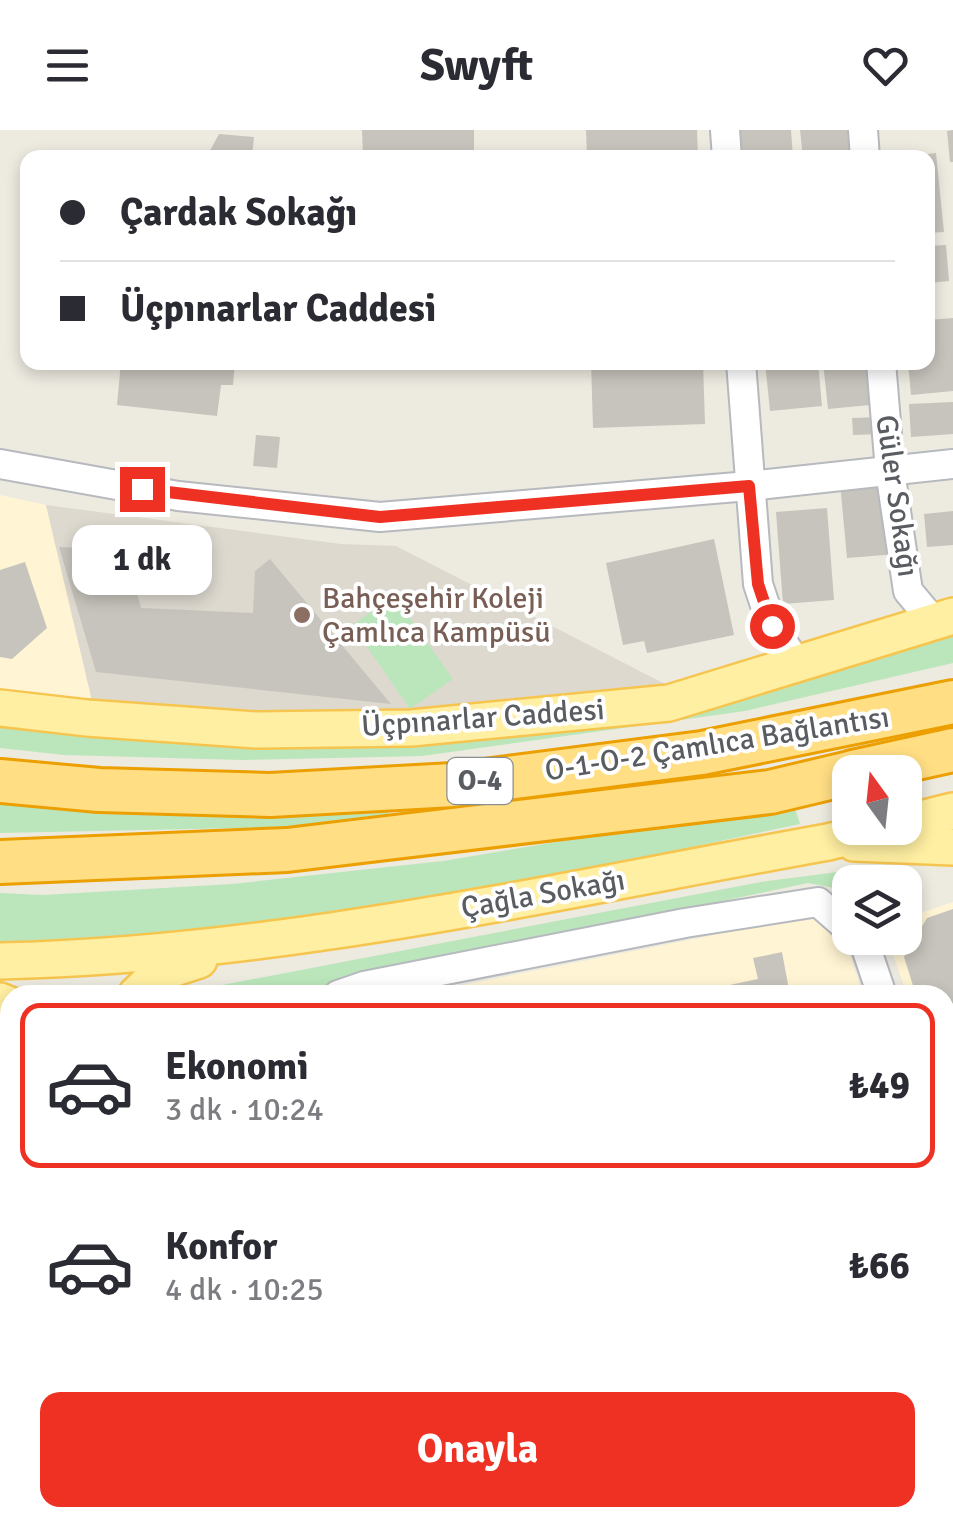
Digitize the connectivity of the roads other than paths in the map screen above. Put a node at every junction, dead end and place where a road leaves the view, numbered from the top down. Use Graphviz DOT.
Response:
graph roads {
  1 [pos="742,370"];
  2 [pos="882,370"];
  3 [pos="0,464"];
  4 [pos="953,464"];
  5 [pos="890,471"];
  6 [pos="749,486"];
  7 [pos="943,619"];
  8 [pos="798,665"];
  9 [pos="953,702"];
  10 [pos="0,708"];
  11 [pos="953,750"];
  12 [pos="922,757"];
  13 [pos="832,778"];
  14 [pos="0,781"];
  15 [pos="953,811"];
  16 [pos="922,818"];
  17 [pos="832,841"];
  18 [pos="828,842"];
  19 [pos="953,847"];
  20 [pos="0,862"];
  21 [pos="832,914"];
  22 [pos="256,941"];
  23 [pos="865,955"];
  24 [pos="0,961"];
  25 [pos="146,985"];
  26 [pos="369,985"];
  27 [pos="878,985"];
  1 -- 6 [label="street"];
  2 -- 5 [label="street, Güler Sokağı"];
  3 -- 6 [label="street"];
  4 -- 5 [label="street"];
  5 -- 6 [label="street"];
  5 -- 7 [label="street, Güler Sokağı"];
  6 -- 8 [label="street"];
  7 -- 8 [label="main road, Üçpınarlar Caddesi"];
  8 -- 10 [label="main road, Üçpınarlar Caddesi"];
  9 -- 14 [label="highway, O-1-O-2 Çamlıca Bağlantısı / O-4"];
  11 -- 12 [label="highway, O-1-O-2 Çamlıca Bağlantısı / O-4"];
  13 -- 20 [label="highway, O-1-O-2 Çamlıca Bağlantısı / O-4"];
  15 -- 16 [label="main road"];
  17 -- 18 [label="main road"];
  18 -- 19 [label="main road"];
  18 -- 22 [label="main road, Çağla Sokağı"];
  21 -- 26 [label="street, Çağla Sokağı"];
  22 -- 24 [label="main road"];
  22 -- 25 [label="main road"];
  23 -- 27 [label="street"];
}
